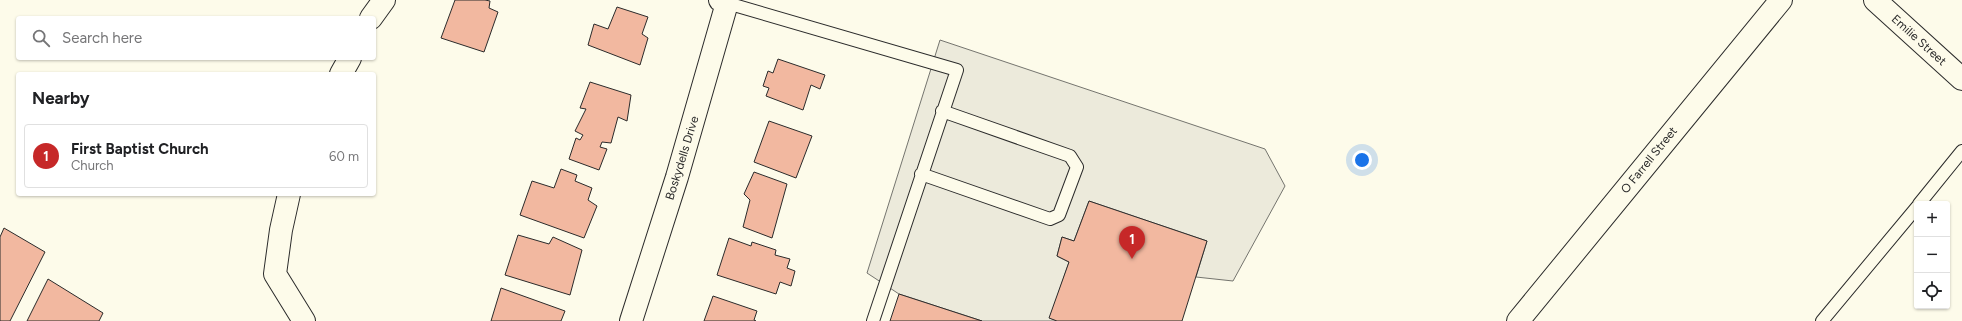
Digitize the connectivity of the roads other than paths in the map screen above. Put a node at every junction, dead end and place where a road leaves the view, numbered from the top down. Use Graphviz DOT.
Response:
graph roads {
  1 [pos="384,0"];
  2 [pos="1782,0"];
  3 [pos="1875,0"];
  4 [pos="723,1"];
  5 [pos="372,16"];
  6 [pos="349,60"];
  7 [pos="343,72"];
  8 [pos="1962,79"];
  9 [pos="942,112"];
  10 [pos="1962,151"];
  11 [pos="921,174"];
  12 [pos="289,196"];
  13 [pos="1921,201"];
  14 [pos="1914,211"];
  15 [pos="304,321"];
  16 [pos="630,321"];
  17 [pos="873,321"];
  18 [pos="1518,321"];
  19 [pos="1822,321"];
  1 -- 5 [label="street"];
  2 -- 18 [label="street, O Farrell Street"];
  3 -- 8 [label="street, Emilie Street"];
  4 -- 9 [label="lane"];
  4 -- 16 [label="street, Boskydells Drive"];
  6 -- 7 [label="street"];
  9 -- 11 [label="lane"];
  9 -- 11 [label="lane"];
  10 -- 13 [label="lane"];
  11 -- 17 [label="lane"];
  12 -- 15 [label="street"];
  14 -- 19 [label="lane"];
}
